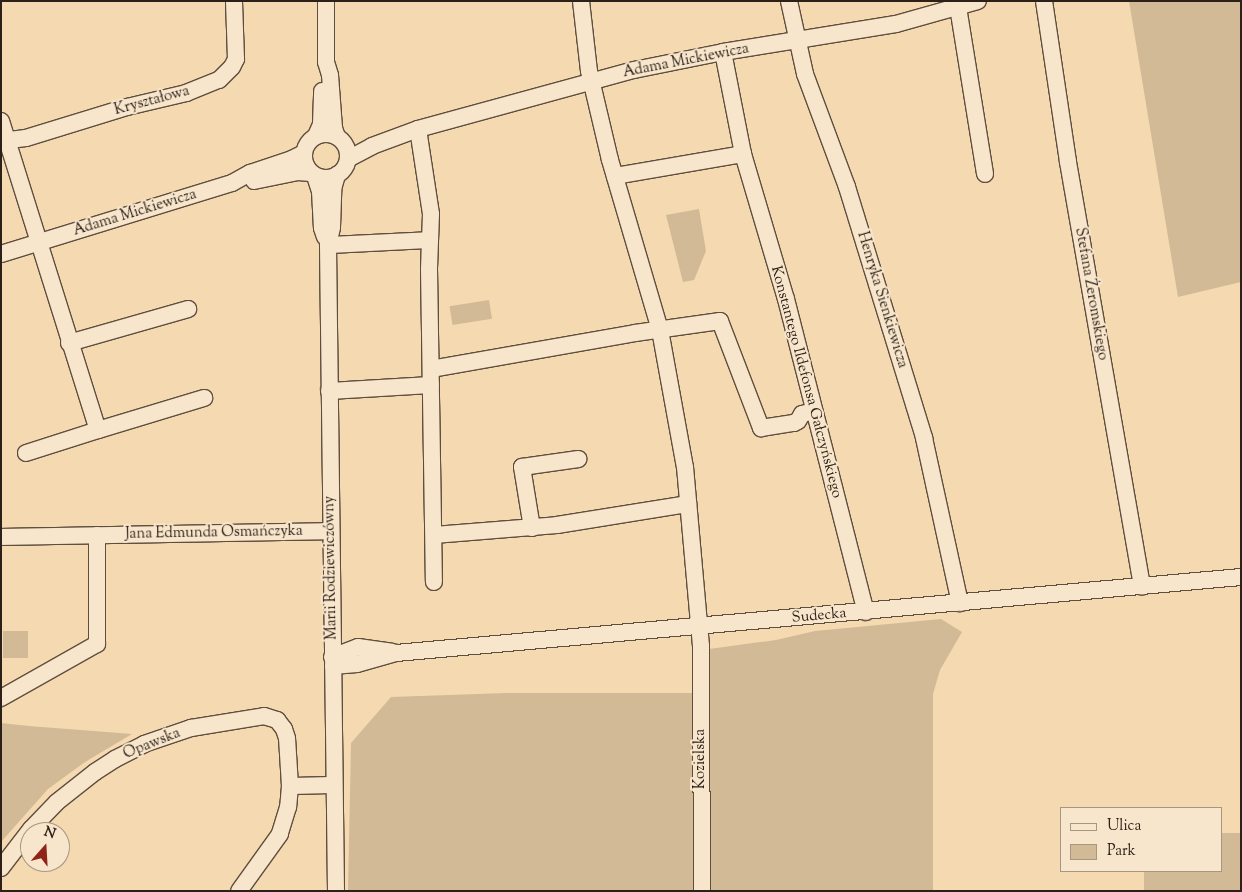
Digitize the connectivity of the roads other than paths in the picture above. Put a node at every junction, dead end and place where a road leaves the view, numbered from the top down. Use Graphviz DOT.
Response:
graph roads {
  1 [pos="234,1"];
  2 [pos="326,1"];
  3 [pos="581,1"];
  4 [pos="789,1"];
  5 [pos="978,1"];
  6 [pos="1044,1"];
  7 [pos="958,7"];
  8 [pos="797,41"];
  9 [pos="723,52"];
  10 [pos="326,62"];
  11 [pos="592,82"];
  12 [pos="1,122"];
  13 [pos="418,129"];
  14 [pos="316,136"];
  15 [pos="340,139"];
  16 [pos="4,140"];
  17 [pos="304,153"];
  18 [pos="743,154"];
  19 [pos="348,159"];
  20 [pos="313,174"];
  21 [pos="985,174"];
  22 [pos="337,175"];
  23 [pos="615,176"];
  24 [pos="232,183"];
  25 [pos="430,240"];
  26 [pos="38,242"];
  27 [pos="328,245"];
  28 [pos="1,254"];
  29 [pos="188,309"];
  30 [pos="660,330"];
  31 [pos="69,343"];
  32 [pos="431,377"];
  33 [pos="329,391"];
  34 [pos="204,398"];
  35 [pos="814,411"];
  36 [pos="98,430"];
  37 [pos="26,453"];
  38 [pos="578,459"];
  39 [pos="688,504"];
  40 [pos="532,528"];
  41 [pos="331,531"];
  42 [pos="97,535"];
  43 [pos="434,535"];
  44 [pos="1,536"];
  45 [pos="1241,577"];
  46 [pos="434,582"];
  47 [pos="1142,587"];
  48 [pos="960,603"];
  49 [pos="866,612"];
  50 [pos="332,615"];
  51 [pos="700,627"];
  52 [pos="358,647"];
  53 [pos="396,653"];
  54 [pos="332,662"];
  55 [pos="1,698"];
  56 [pos="333,785"];
  57 [pos="290,786"];
  58 [pos="1,868"];
  59 [pos="239,891"];
  60 [pos="336,891"];
  61 [pos="702,891"];
  1 -- 16 [label="street, Kryształowa"];
  2 -- 10 [label="street"];
  3 -- 11 [label="street"];
  4 -- 8 [label="street, Henryka Sienkiewicza"];
  5 -- 7 [label="street, Adama Mickiewicza"];
  6 -- 47 [label="street, Stefana Żeromskiego"];
  7 -- 8 [label="street, Adama Mickiewicza"];
  7 -- 21 [label="street"];
  8 -- 9 [label="street, Adama Mickiewicza"];
  8 -- 48 [label="street, Henryka Sienkiewicza"];
  9 -- 11 [label="street, Adama Mickiewicza"];
  9 -- 18 [label="street, Konstantego Ildefonsa Gałczyńskiego"];
  10 -- 14 [label="street"];
  10 -- 15 [label="street"];
  11 -- 13 [label="street, Adama Mickiewicza"];
  11 -- 23 [label="street"];
  12 -- 16 [label="street"];
  13 -- 15 [label="street, Adama Mickiewicza"];
  13 -- 19 [label="street, Adama Mickiewicza"];
  13 -- 25 [label="street"];
  14 -- 15 [label="street"];
  14 -- 17 [label="street"];
  15 -- 19 [label="street"];
  16 -- 26 [label="street"];
  17 -- 20 [label="street"];
  17 -- 24 [label="street, Adama Mickiewicza"];
  18 -- 23 [label="street"];
  18 -- 35 [label="street, Konstantego Ildefonsa Gałczyńskiego"];
  19 -- 22 [label="street"];
  20 -- 22 [label="street"];
  20 -- 24 [label="street, Adama Mickiewicza"];
  20 -- 27 [label="street, Marii Rodziewiczówny"];
  22 -- 27 [label="street, Marii Rodziewiczówny"];
  23 -- 30 [label="street"];
  24 -- 26 [label="street, Adama Mickiewicza"];
  25 -- 27 [label="street"];
  25 -- 32 [label="street"];
  26 -- 28 [label="street, Adama Mickiewicza"];
  26 -- 31 [label="street"];
  27 -- 33 [label="street, Marii Rodziewiczówny"];
  29 -- 31 [label="street"];
  30 -- 32 [label="street"];
  30 -- 35 [label="street"];
  30 -- 39 [label="street"];
  31 -- 36 [label="street"];
  32 -- 33 [label="street"];
  32 -- 43 [label="street"];
  33 -- 41 [label="street, Marii Rodziewiczówny"];
  34 -- 36 [label="street"];
  35 -- 49 [label="street, Konstantego Ildefonsa Gałczyńskiego"];
  36 -- 37 [label="street"];
  38 -- 40 [label="street"];
  39 -- 40 [label="street"];
  39 -- 51 [label="street"];
  40 -- 43 [label="street"];
  41 -- 42 [label="street, Jana Edmunda Osmańczyka"];
  41 -- 50 [label="street, Marii Rodziewiczówny"];
  42 -- 44 [label="street, Jana Edmunda Osmańczyka"];
  42 -- 55 [label="street"];
  43 -- 46 [label="street"];
  45 -- 47 [label="street, Sudecka"];
  47 -- 48 [label="street, Sudecka"];
  48 -- 49 [label="street, Sudecka"];
  49 -- 51 [label="street, Sudecka"];
  50 -- 52 [label="street"];
  50 -- 54 [label="street, Marii Rodziewiczówny"];
  51 -- 53 [label="street, Sudecka"];
  51 -- 61 [label="street, Kozielska"];
  52 -- 53 [label="street, Sudecka"];
  52 -- 54 [label="street"];
  53 -- 54 [label="street, Sudecka"];
  54 -- 56 [label="street, Marii Rodziewiczówny"];
  56 -- 57 [label="street"];
  56 -- 60 [label="street, Marii Rodziewiczówny"];
  57 -- 58 [label="street, Opawska"];
  57 -- 59 [label="street, Opawska"];
}
